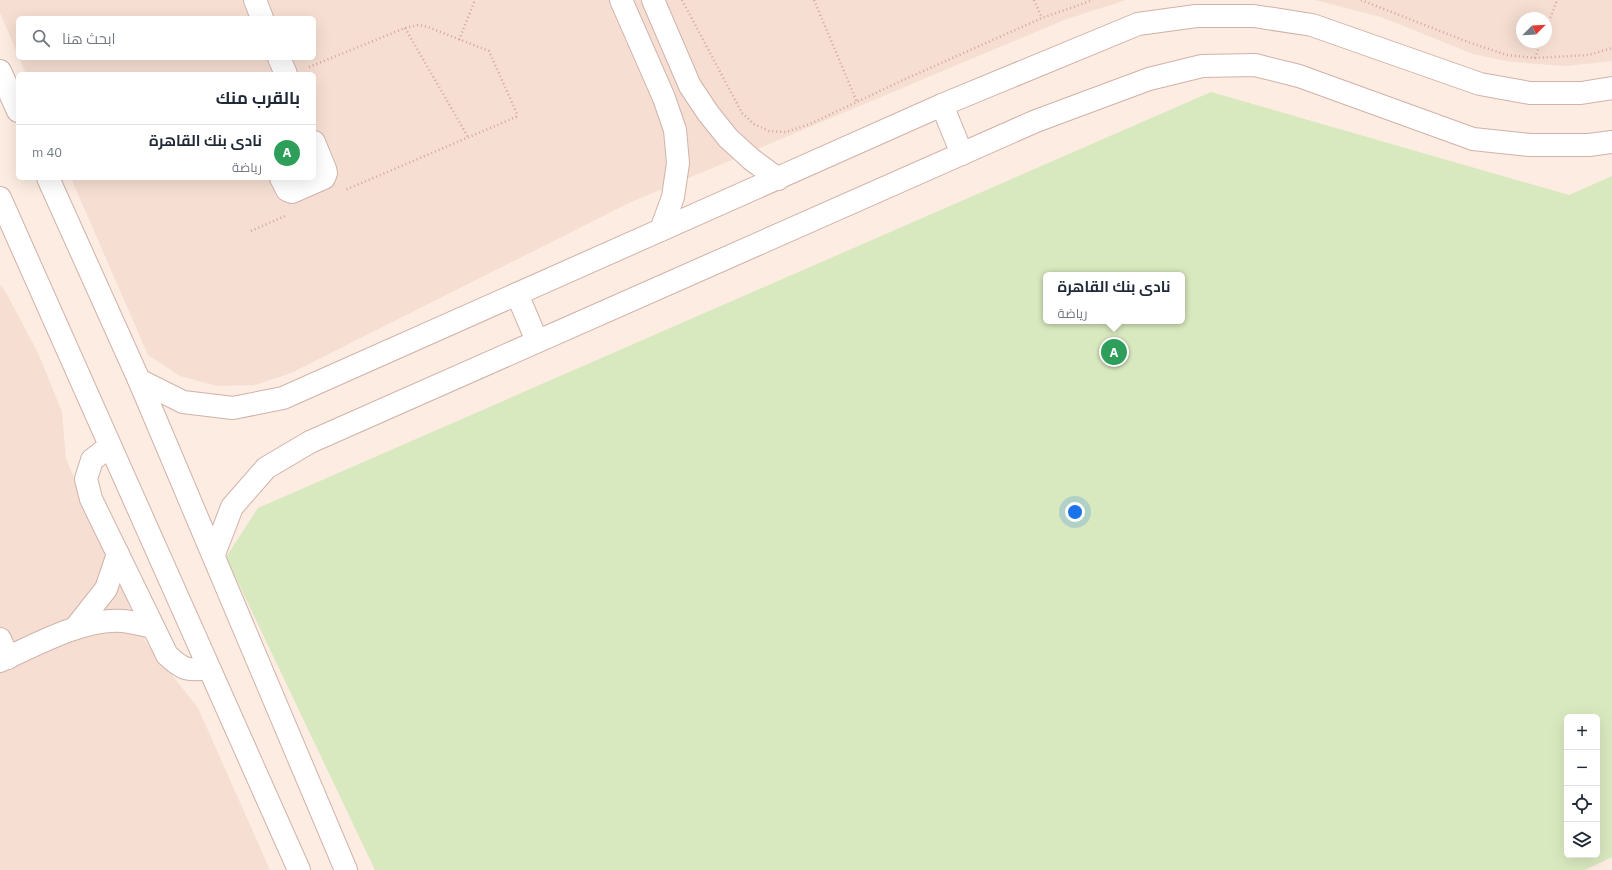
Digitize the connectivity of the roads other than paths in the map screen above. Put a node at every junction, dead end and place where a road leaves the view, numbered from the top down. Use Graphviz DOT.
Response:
graph roads {
  1 [pos="255,0"];
  2 [pos="621,0"];
  3 [pos="653,0"];
  4 [pos="261,16"];
  5 [pos="281,60"];
  6 [pos="0,71"];
  7 [pos="295,71"];
  8 [pos="1612,88"];
  9 [pos="942,105"];
  10 [pos="16,107"];
  11 [pos="1612,142"];
  12 [pos="316,147"];
  13 [pos="962,154"];
  14 [pos="778,179"];
  15 [pos="49,180"];
  16 [pos="282,180"];
  17 [pos="0,198"];
  18 [pos="661,230"];
  19 [pos="9,235"];
  20 [pos="517,294"];
  21 [pos="537,341"];
  22 [pos="139,380"];
  23 [pos="110,446"];
  24 [pos="118,554"];
  25 [pos="214,554"];
  26 [pos="76,627"];
  27 [pos="153,627"];
  28 [pos="3,652"];
  29 [pos="209,668"];
  30 [pos="299,870"];
  31 [pos="346,870"];
  1 -- 4 [label="street"];
  2 -- 18 [label="street"];
  3 -- 14 [label="street"];
  5 -- 7 [label="street"];
  6 -- 10 [label="street"];
  8 -- 9 [label="street"];
  9 -- 13 [label="street"];
  9 -- 14 [label="street"];
  11 -- 13 [label="street"];
  12 -- 16 [label="street"];
  13 -- 21 [label="street"];
  14 -- 18 [label="street"];
  15 -- 22 [label="street"];
  17 -- 19 [label="street"];
  18 -- 20 [label="street"];
  19 -- 23 [label="street"];
  20 -- 21 [label="street"];
  20 -- 22 [label="street"];
  21 -- 25 [label="street"];
  22 -- 25 [label="street"];
  23 -- 24 [label="street"];
  23 -- 29 [label="street"];
  24 -- 26 [label="street"];
  24 -- 27 [label="street"];
  25 -- 31 [label="street"];
  26 -- 27 [label="street"];
  26 -- 28 [label="street"];
  27 -- 29 [label="street"];
  29 -- 30 [label="street"];
}
